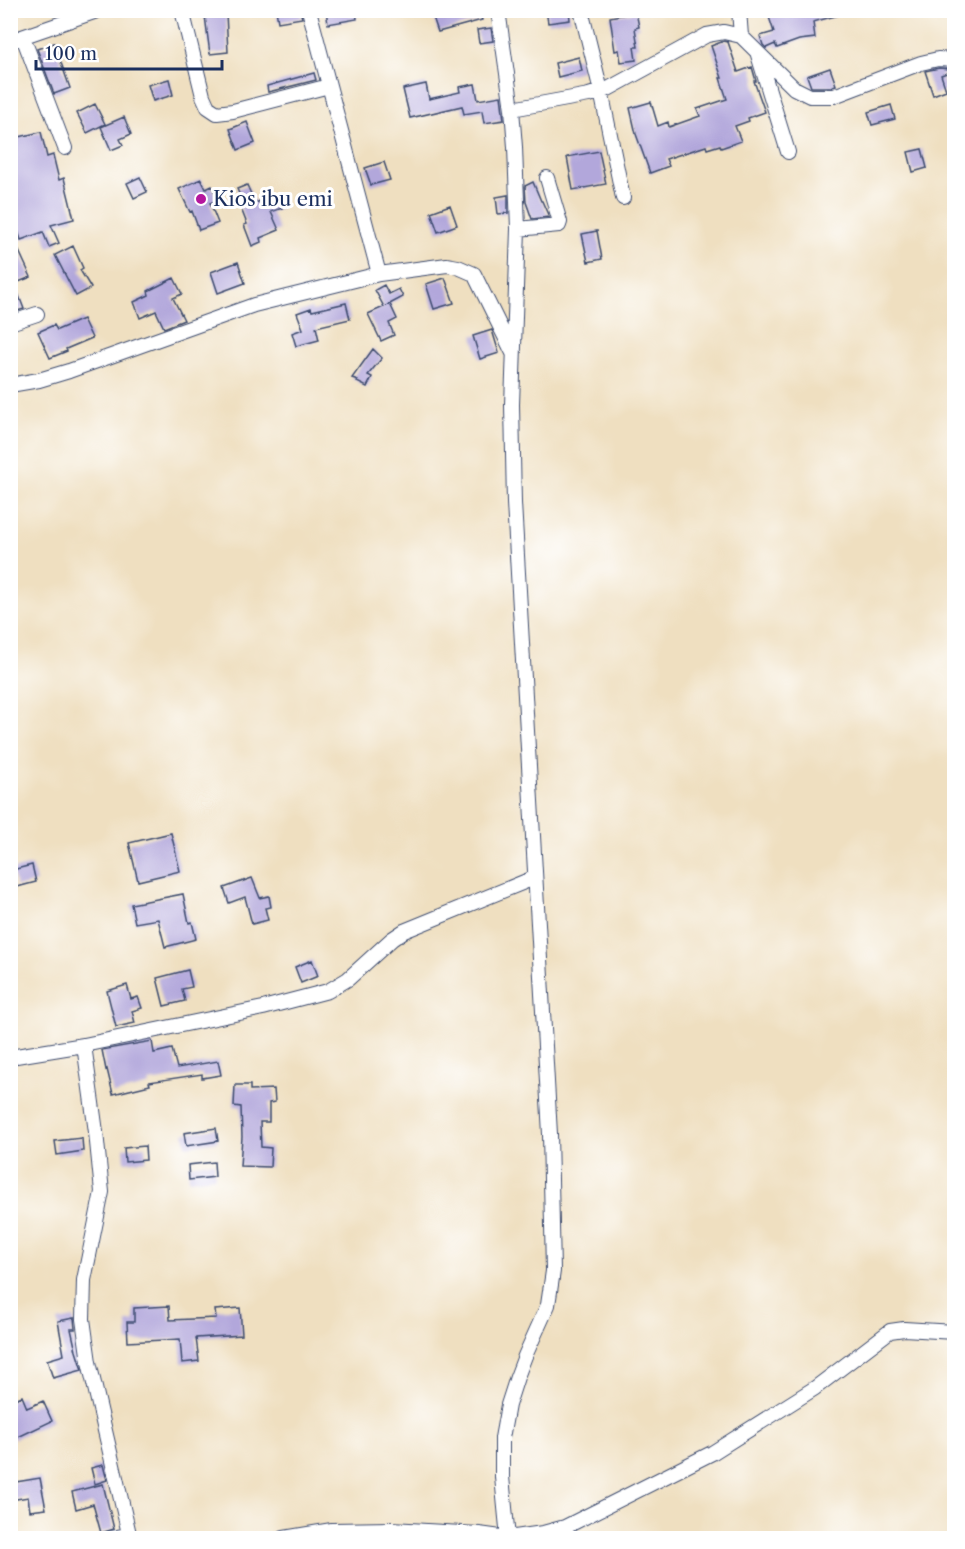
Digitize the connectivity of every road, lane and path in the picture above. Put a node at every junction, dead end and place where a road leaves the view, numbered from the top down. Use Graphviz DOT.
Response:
graph roads {
  1 [pos="100,10"];
  2 [pos="182,10"];
  3 [pos="309,10"];
  4 [pos="498,10"];
  5 [pos="581,10"];
  6 [pos="739,10"];
  7 [pos="741,36"];
  8 [pos="17,39"];
  9 [pos="757,53"];
  10 [pos="954,60"];
  11 [pos="329,86"];
  12 [pos="602,92"];
  13 [pos="512,109"];
  14 [pos="65,148"];
  15 [pos="788,152"];
  16 [pos="547,178"];
  17 [pos="623,198"];
  18 [pos="518,229"];
  19 [pos="379,274"];
  20 [pos="37,314"];
  21 [pos="10,323"];
  22 [pos="515,356"];
  23 [pos="10,385"];
  24 [pos="534,878"];
  25 [pos="84,1045"];
  26 [pos="10,1057"];
  27 [pos="954,1332"];
  28 [pos="566,1533"];
  29 [pos="130,1537"];
  30 [pos="508,1538"];
  31 [pos="112,1539"];
  32 [pos="285,1539"];
  1 -- 8 [label="street"];
  2 -- 11 [label="street"];
  3 -- 11 [label="street"];
  4 -- 13 [label="street"];
  5 -- 12 [label="street"];
  6 -- 7 [label="street"];
  7 -- 9 [label="street"];
  7 -- 12 [label="street"];
  8 -- 14 [label="street"];
  9 -- 10 [label="street"];
  9 -- 15 [label="street"];
  11 -- 19 [label="street"];
  12 -- 13 [label="street"];
  12 -- 17 [label="street"];
  13 -- 18 [label="street"];
  16 -- 18 [label="street"];
  18 -- 22 [label="street"];
  19 -- 22 [label="street"];
  19 -- 23 [label="street"];
  20 -- 21 [label="street"];
  22 -- 24 [label="street"];
  24 -- 25 [label="street"];
  24 -- 30 [label="street"];
  25 -- 26 [label="street"];
  25 -- 29 [label="street"];
  27 -- 28 [label="street"];
  28 -- 30 [label="street"];
  29 -- 31 [label="street"];
  30 -- 32 [label="street"];
}
